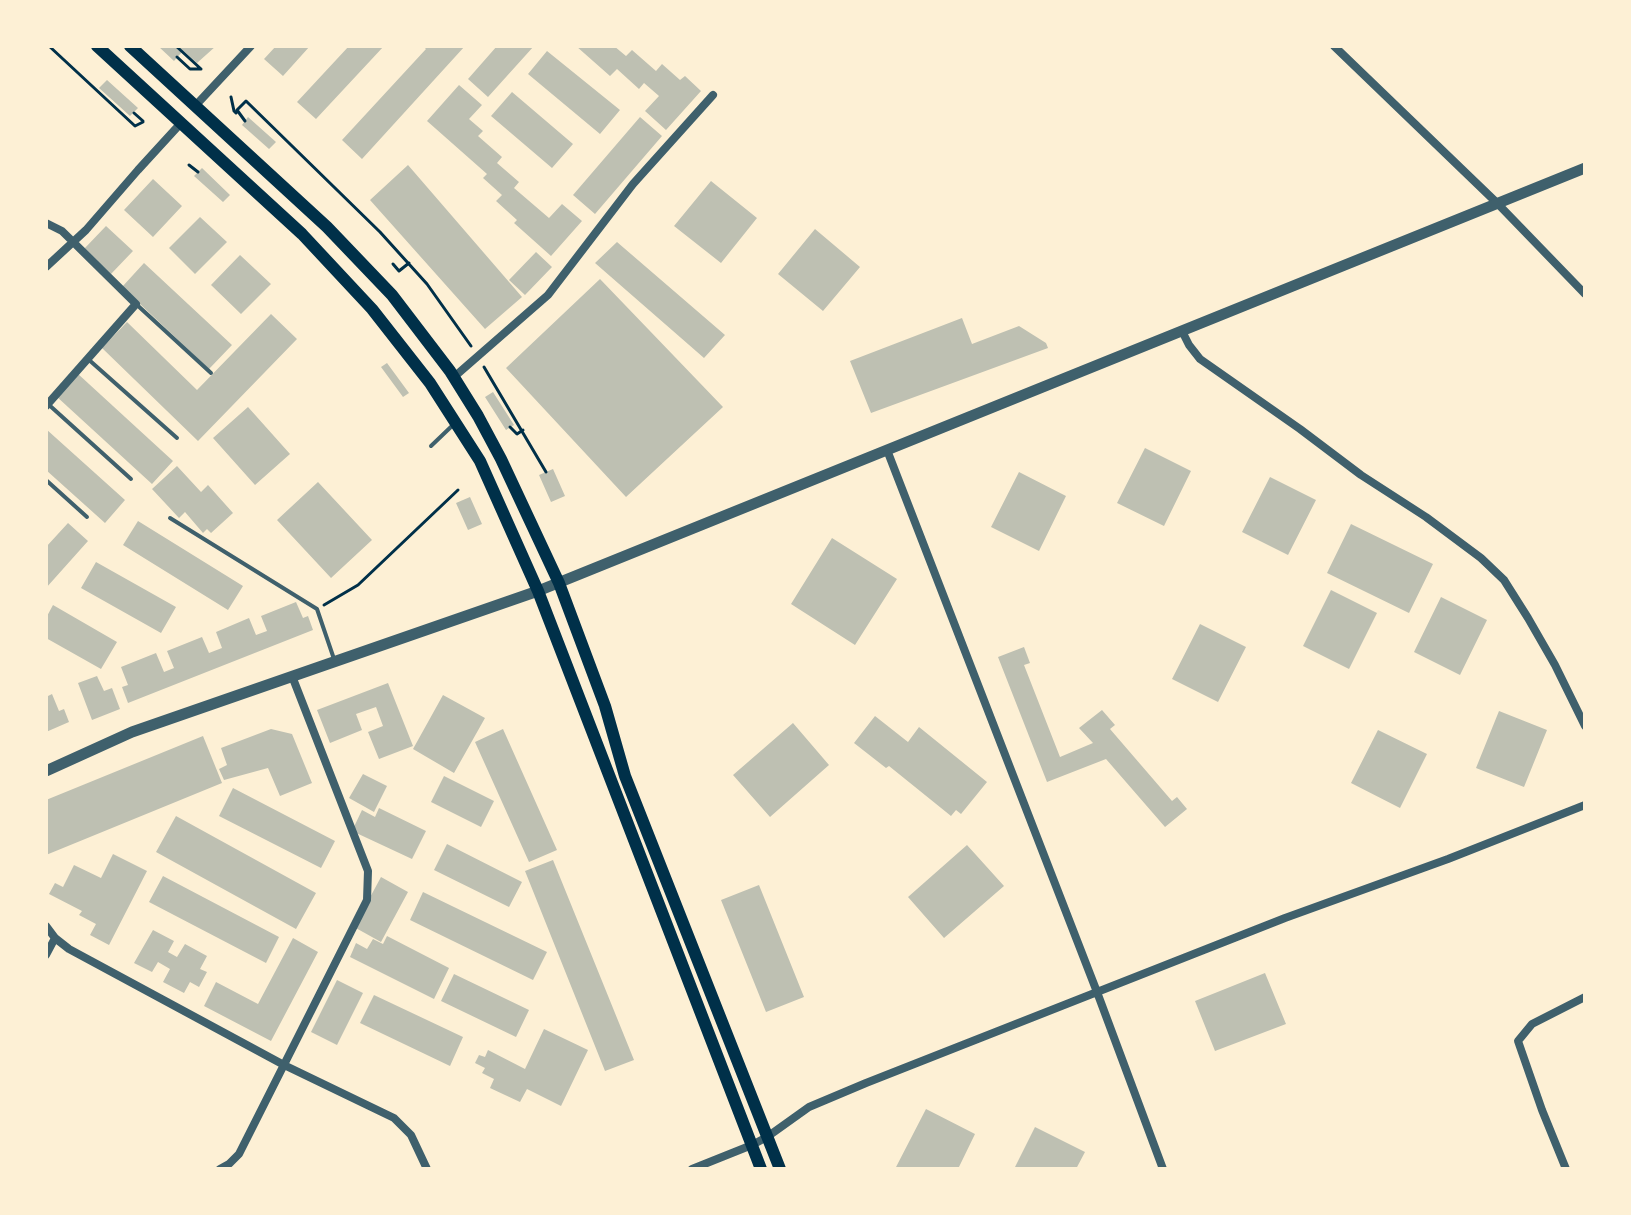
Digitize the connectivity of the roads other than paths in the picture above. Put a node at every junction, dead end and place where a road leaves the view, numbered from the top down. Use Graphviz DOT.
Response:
graph roads {
  1 [pos="97,46"];
  2 [pos="130,46"];
  3 [pos="251,46"];
  4 [pos="1334,46"];
  5 [pos="713,95"];
  6 [pos="196,105"];
  7 [pos="181,123"];
  8 [pos="1585,168"];
  9 [pos="1497,203"];
  10 [pos="46,223"];
  11 [pos="72,243"];
  12 [pos="46,267"];
  13 [pos="1585,294"];
  14 [pos="136,304"];
  15 [pos="1182,331"];
  16 [pos="88,359"];
  17 [pos="211,373"];
  18 [pos="454,377"];
  19 [pos="47,404"];
  20 [pos="456,423"];
  21 [pos="177,438"];
  22 [pos="431,446"];
  23 [pos="887,450"];
  24 [pos="131,479"];
  25 [pos="46,480"];
  26 [pos="87,517"];
  27 [pos="170,518"];
  28 [pos="559,583"];
  29 [pos="538,591"];
  30 [pos="335,662"];
  31 [pos="292,676"];
  32 [pos="1585,726"];
  33 [pos="46,771"];
  34 [pos="1585,805"];
  35 [pos="46,926"];
  36 [pos="55,938"];
  37 [pos="46,955"];
  38 [pos="1097,992"];
  39 [pos="1585,997"];
  40 [pos="284,1065"];
  41 [pos="767,1137"];
  42 [pos="752,1145"];
  43 [pos="220,1169"];
  44 [pos="427,1169"];
  45 [pos="692,1169"];
  46 [pos="761,1169"];
  47 [pos="780,1169"];
  48 [pos="1163,1169"];
  49 [pos="1566,1169"];
  1 -- 7 [label="main road"];
  2 -- 6 [label="main road"];
  3 -- 6 [label="street"];
  4 -- 9 [label="street"];
  5 -- 18 [label="street"];
  6 -- 18 [label="main road"];
  7 -- 11 [label="street"];
  7 -- 20 [label="main road"];
  8 -- 9 [label="street"];
  9 -- 13 [label="street"];
  9 -- 15 [label="street"];
  10 -- 11 [label="street"];
  11 -- 12 [label="street"];
  11 -- 14 [label="street"];
  14 -- 16 [label="street"];
  14 -- 17 [label="lane"];
  15 -- 23 [label="street"];
  15 -- 32 [label="street"];
  16 -- 19 [label="street"];
  16 -- 21 [label="lane"];
  18 -- 28 [label="main road"];
  19 -- 24 [label="lane"];
  20 -- 22 [label="lane"];
  20 -- 29 [label="main road"];
  23 -- 28 [label="street"];
  23 -- 38 [label="street"];
  25 -- 26 [label="lane"];
  27 -- 30 [label="lane"];
  28 -- 29 [label="street"];
  28 -- 41 [label="main road"];
  29 -- 30 [label="street"];
  29 -- 42 [label="main road"];
  30 -- 31 [label="street"];
  31 -- 33 [label="street"];
  31 -- 40 [label="street"];
  34 -- 38 [label="street"];
  35 -- 36 [label="street"];
  36 -- 37 [label="street"];
  36 -- 40 [label="street"];
  38 -- 41 [label="street"];
  38 -- 48 [label="street"];
  39 -- 49 [label="street"];
  40 -- 43 [label="street"];
  40 -- 44 [label="street"];
  41 -- 42 [label="street"];
  41 -- 47 [label="main road"];
  42 -- 45 [label="street"];
  42 -- 46 [label="main road"];
}
